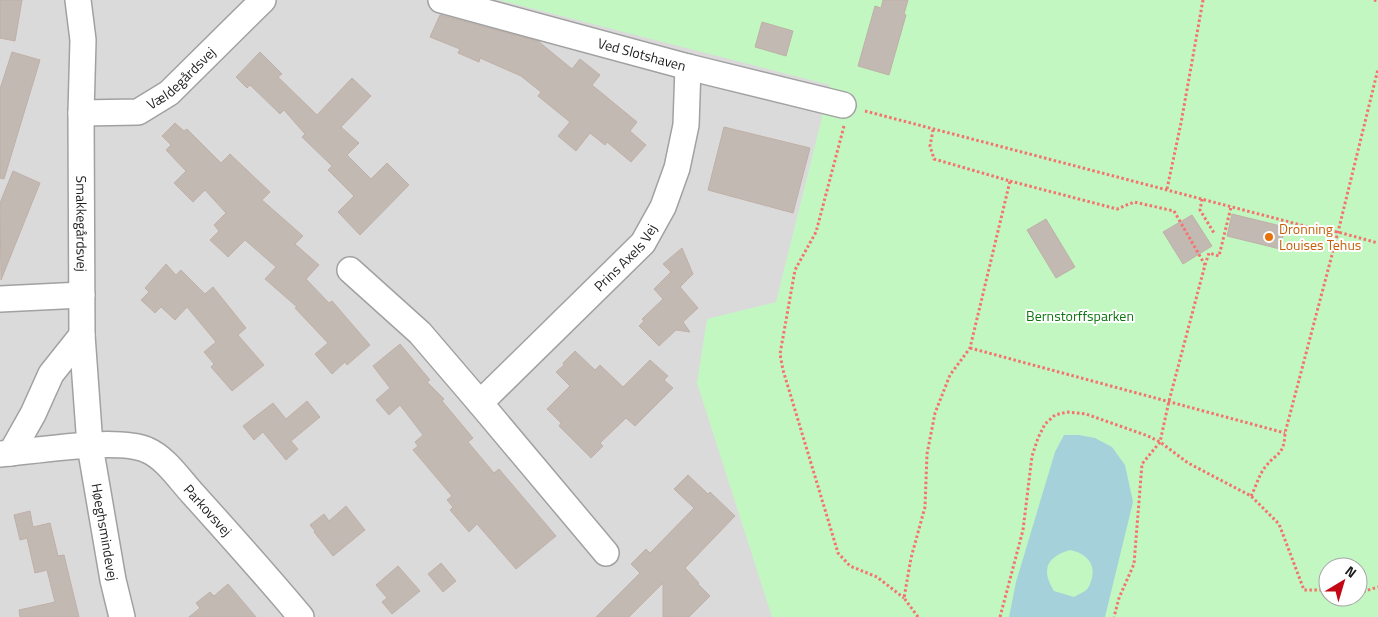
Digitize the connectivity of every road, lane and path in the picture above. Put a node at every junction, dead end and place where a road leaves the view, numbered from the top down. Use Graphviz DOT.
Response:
graph roads {
  1 [pos="78,0"];
  2 [pos="263,0"];
  3 [pos="441,0"];
  4 [pos="1203,0"];
  5 [pos="1374,0"];
  6 [pos="1378,1"];
  7 [pos="688,67"];
  8 [pos="1378,70"];
  9 [pos="846,106"];
  10 [pos="82,113"];
  11 [pos="934,130"];
  12 [pos="1010,181"];
  13 [pos="1166,189"];
  14 [pos="1202,199"];
  15 [pos="1231,207"];
  16 [pos="1338,232"];
  17 [pos="1214,233"];
  18 [pos="1378,243"];
  19 [pos="1205,265"];
  20 [pos="350,270"];
  21 [pos="82,295"];
  22 [pos="0,299"];
  23 [pos="82,335"];
  24 [pos="970,348"];
  25 [pos="1168,401"];
  26 [pos="480,403"];
  27 [pos="1286,433"];
  28 [pos="1160,442"];
  29 [pos="90,446"];
  30 [pos="6,453"];
  31 [pos="1251,496"];
  32 [pos="606,553"];
  33 [pos="1318,590"];
  34 [pos="904,598"];
  35 [pos="122,617"];
  36 [pos="301,617"];
  37 [pos="918,617"];
  38 [pos="1000,617"];
  39 [pos="1114,617"];
  1 -- 10 [label="street, Smakkegårdsvej"];
  2 -- 10 [label="street, Vældegårdsvej"];
  3 -- 7 [label="street, Ved Slotshaven"];
  4 -- 13 [label="path"];
  5 -- 6 [label="path"];
  7 -- 9 [label="street, Ved Slotshaven"];
  7 -- 26 [label="street, Prins Axels Vej"];
  8 -- 16 [label="path"];
  9 -- 11 [label="path"];
  9 -- 34 [label="path"];
  10 -- 21 [label="street, Smakkegårdsvej"];
  11 -- 12 [label="path"];
  11 -- 13 [label="path"];
  12 -- 19 [label="path"];
  12 -- 24 [label="path"];
  13 -- 14 [label="path"];
  14 -- 15 [label="path"];
  14 -- 17 [label="path"];
  15 -- 16 [label="path"];
  15 -- 19 [label="path"];
  16 -- 18 [label="path"];
  16 -- 27 [label="path"];
  19 -- 25 [label="path"];
  20 -- 26 [label="street"];
  21 -- 22 [label="street"];
  21 -- 23 [label="street, Smakkegårdsvej"];
  23 -- 29 [label="street, Smakkegårdsvej"];
  23 -- 30 [label="street"];
  24 -- 25 [label="path"];
  24 -- 34 [label="path"];
  25 -- 27 [label="path"];
  25 -- 28 [label="path"];
  26 -- 32 [label="street"];
  27 -- 31 [label="path"];
  28 -- 31 [label="path"];
  28 -- 38 [label="path"];
  28 -- 39 [label="path"];
  29 -- 30 [label="street, Parkovsvej"];
  29 -- 35 [label="street, Høeghsmindevej"];
  29 -- 36 [label="street, Parkovsvej"];
  31 -- 33 [label="path"];
  34 -- 37 [label="path"];
}
